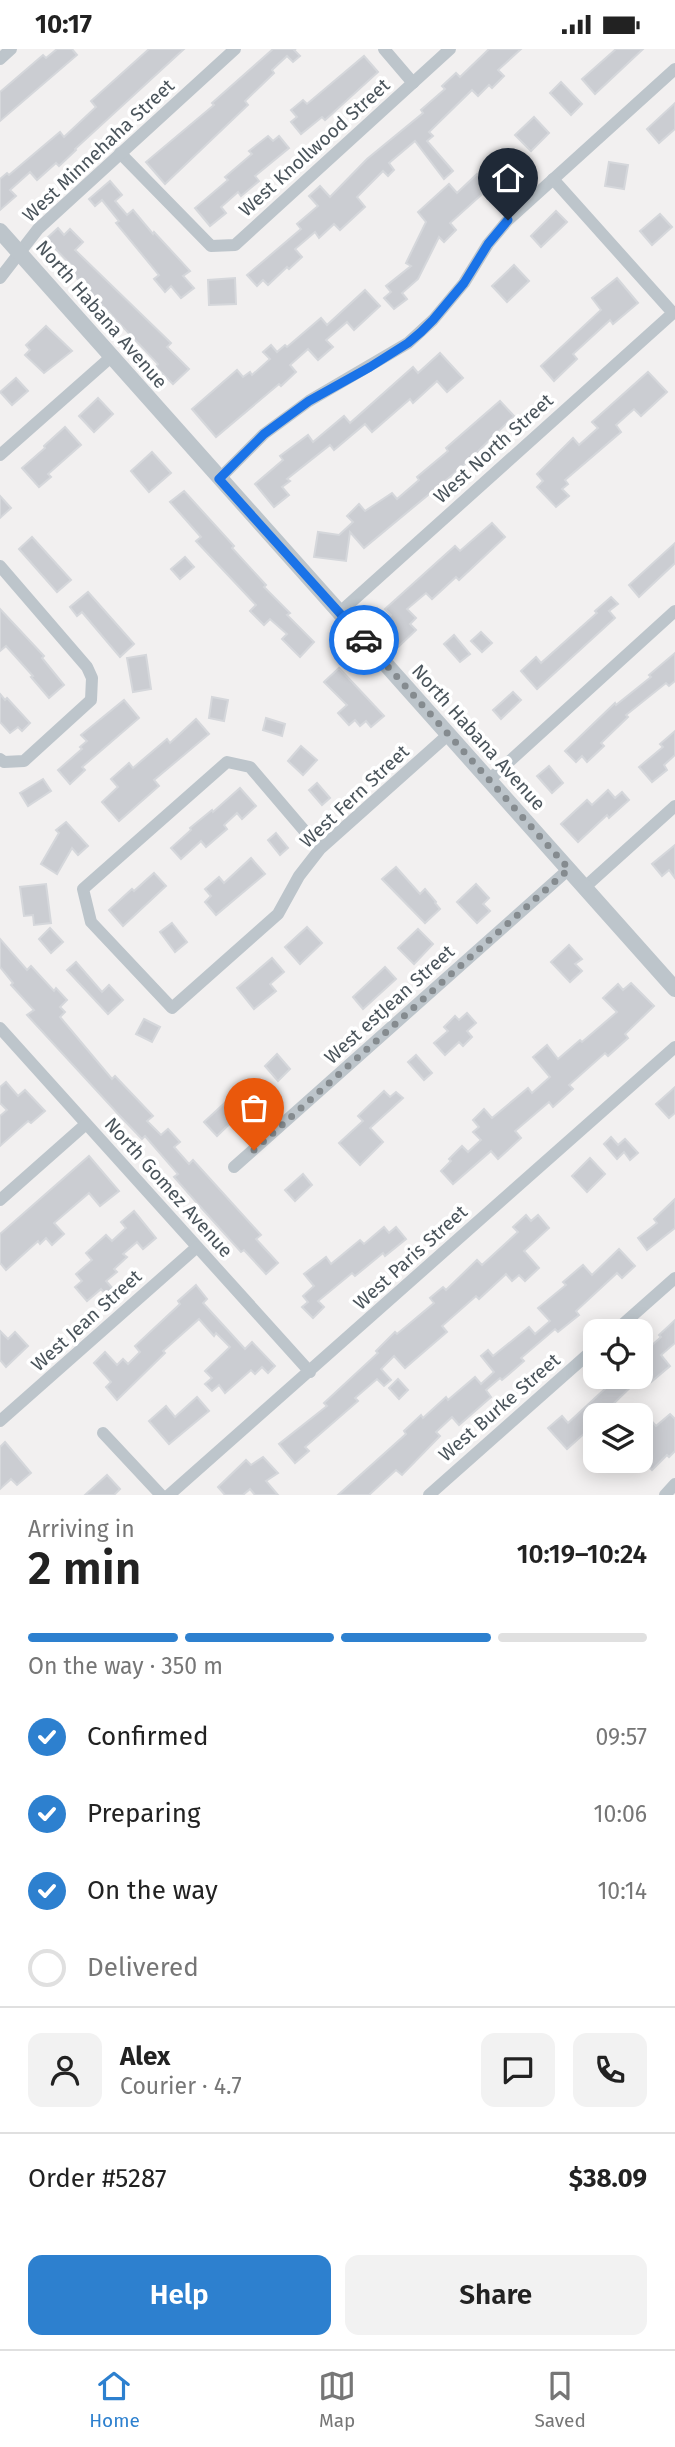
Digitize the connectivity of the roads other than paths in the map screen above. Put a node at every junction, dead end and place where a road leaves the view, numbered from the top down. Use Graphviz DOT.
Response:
graph roads {
  1 [pos="11,49"];
  2 [pos="235,49"];
  3 [pos="384,49"];
  4 [pos="450,49"];
  5 [pos="0,59"];
  6 [pos="675,69"];
  7 [pos="413,83"];
  8 [pos="120,153"];
  9 [pos="553,179"];
  10 [pos="0,231"];
  11 [pos="20,253"];
  12 [pos="0,278"];
  13 [pos="111,357"];
  14 [pos="0,455"];
  15 [pos="219,479"];
  16 [pos="0,566"];
  17 [pos="675,611"];
  18 [pos="339,613"];
  19 [pos="449,734"];
  20 [pos="0,759"];
  21 [pos="490,779"];
  22 [pos="675,806"];
  23 [pos="320,849"];
  24 [pos="569,869"];
  25 [pos="585,887"];
  26 [pos="675,989"];
  27 [pos="0,1028"];
  28 [pos="675,1047"];
  29 [pos="86,1124"];
  30 [pos="234,1167"];
  31 [pos="0,1200"];
  32 [pos="197,1247"];
  33 [pos="675,1277"];
  34 [pos="628,1319"];
  35 [pos="583,1359"];
  36 [pos="310,1372"];
  37 [pos="0,1421"];
  38 [pos="103,1433"];
  39 [pos="675,1484"];
  40 [pos="161,1495"];
  41 [pos="169,1495"];
  42 [pos="429,1495"];
  43 [pos="665,1495"];
  1 -- 5 [label="street"];
  2 -- 8 [label="street, West Minnehaha Street"];
  3 -- 7 [label="street"];
  4 -- 7 [label="street, West Knollwood Street"];
  6 -- 9 [label="street"];
  7 -- 8 [label="street, West Knollwood Street"];
  8 -- 11 [label="street, West Minnehaha Street"];
  9 -- 15 [label="street"];
  9 -- 18 [label="street, West North Street"];
  10 -- 11 [label="street, North Habana Avenue"];
  11 -- 12 [label="street, West Minnehaha Street"];
  11 -- 13 [label="street, North Habana Avenue"];
  13 -- 14 [label="street"];
  13 -- 15 [label="street, North Habana Avenue"];
  15 -- 18 [label="street, North Habana Avenue"];
  16 -- 20 [label="street"];
  17 -- 21 [label="street"];
  18 -- 19 [label="street, North Habana Avenue"];
  19 -- 21 [label="street, North Habana Avenue"];
  19 -- 23 [label="street, West Fern Street"];
  21 -- 24 [label="street, North Habana Avenue"];
  22 -- 25 [label="street"];
  23 -- 23 [label="street, West Fern Street"];
  24 -- 25 [label="street, North Habana Avenue"];
  24 -- 30 [label="street, West estJean Street"];
  25 -- 26 [label="street, North Habana Avenue"];
  27 -- 29 [label="street, North Gomez Avenue"];
  28 -- 36 [label="street, West Paris Street"];
  29 -- 31 [label="street"];
  29 -- 32 [label="street, North Gomez Avenue"];
  32 -- 36 [label="street, North Gomez Avenue"];
  32 -- 37 [label="street, West Jean Street"];
  33 -- 34 [label="street"];
  35 -- 42 [label="street, West Burke Street"];
  36 -- 41 [label="street, West Paris Street"];
  38 -- 40 [label="street"];
  39 -- 43 [label="street"];
}
